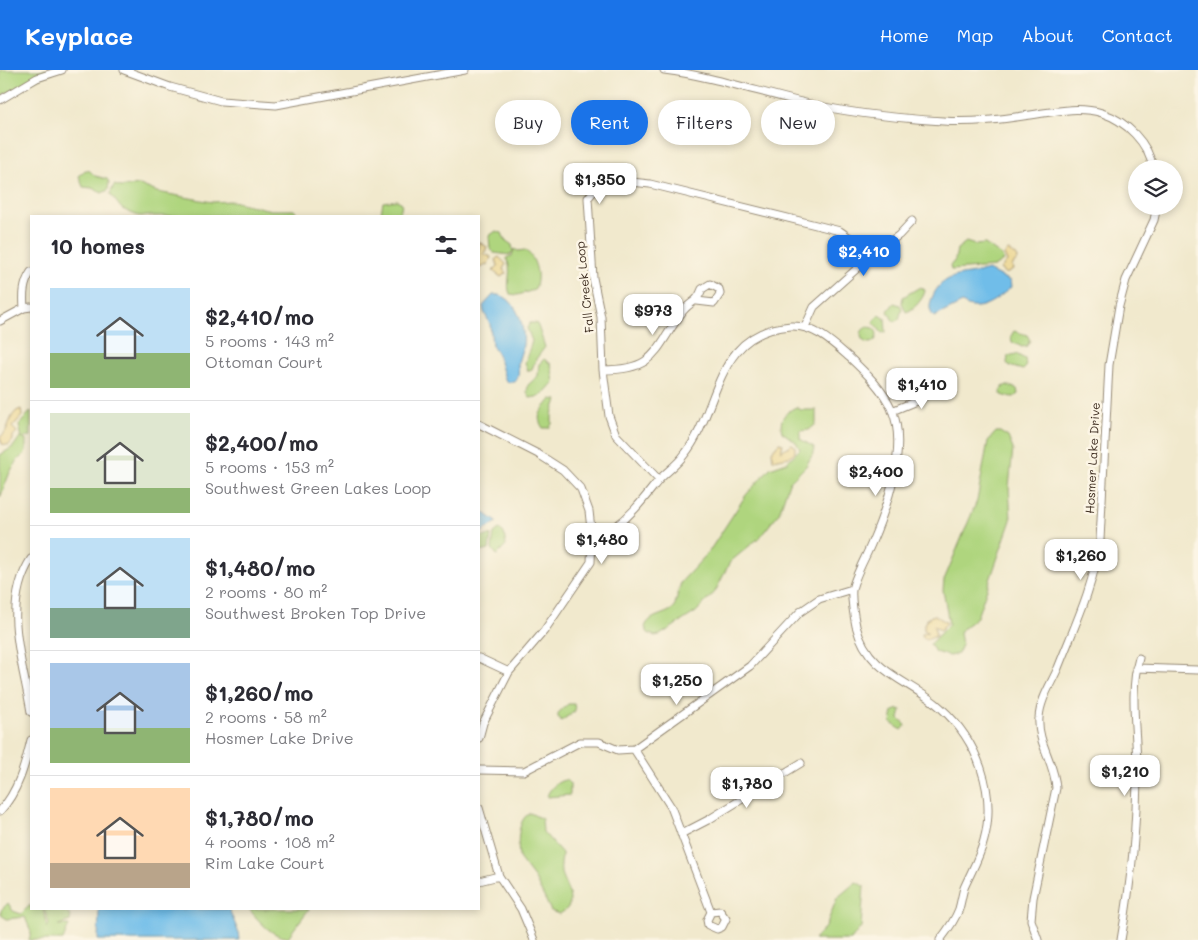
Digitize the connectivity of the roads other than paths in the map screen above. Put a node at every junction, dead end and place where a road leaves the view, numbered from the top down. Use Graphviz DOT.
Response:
graph roads {
  1 [pos="62,70"];
  2 [pos="124,70"];
  3 [pos="465,70"];
  4 [pos="664,70"];
  5 [pos="0,100"];
  6 [pos="1151,160"];
  7 [pos="1155,215"];
  8 [pos="912,222"];
  9 [pos="871,256"];
  10 [pos="30,273"];
  11 [pos="697,300"];
  12 [pos="28,308"];
  13 [pos="0,321"];
  14 [pos="805,327"];
  15 [pos="602,370"];
  16 [pos="938,385"];
  17 [pos="892,411"];
  18 [pos="480,425"];
  19 [pos="659,480"];
  20 [pos="592,538"];
  21 [pos="30,560"];
  22 [pos="852,589"];
  23 [pos="480,658"];
  24 [pos="1139,658"];
  25 [pos="1136,668"];
  26 [pos="1198,670"];
  27 [pos="508,672"];
  28 [pos="29,684"];
  29 [pos="30,698"];
  30 [pos="480,734"];
  31 [pos="30,745"];
  32 [pos="634,749"];
  33 [pos="801,763"];
  34 [pos="480,770"];
  35 [pos="0,811"];
  36 [pos="480,811"];
  37 [pos="681,834"];
  38 [pos="499,876"];
  39 [pos="480,881"];
  40 [pos="711,912"];
  41 [pos="534,940"];
  42 [pos="940,940"];
  43 [pos="1038,940"];
  44 [pos="1121,940"];
  1 -- 5 [label="street"];
  2 -- 3 [label="street"];
  4 -- 6 [label="street"];
  7 -- 43 [label="street, Hosmer Lake Drive"];
  8 -- 9 [label="street"];
  9 -- 14 [label="street"];
  9 -- 15 [label="street, Fall Creek Loop"];
  10 -- 12 [label="street"];
  11 -- 15 [label="street"];
  12 -- 13 [label="street"];
  14 -- 17 [label="street"];
  14 -- 19 [label="street"];
  15 -- 19 [label="street, Fall Creek Loop"];
  16 -- 17 [label="street"];
  17 -- 22 [label="street"];
  18 -- 20 [label="street"];
  19 -- 20 [label="street"];
  20 -- 27 [label="street"];
  21 -- 28 [label="street"];
  22 -- 32 [label="street"];
  22 -- 42 [label="street"];
  23 -- 27 [label="street"];
  24 -- 25 [label="street"];
  25 -- 26 [label="street"];
  25 -- 44 [label="street"];
  27 -- 30 [label="street"];
  28 -- 29 [label="street"];
  31 -- 35 [label="street"];
  32 -- 34 [label="street"];
  32 -- 37 [label="street"];
  33 -- 37 [label="street"];
  36 -- 38 [label="street"];
  37 -- 40 [label="street"];
  38 -- 39 [label="street"];
  38 -- 41 [label="street"];
}
